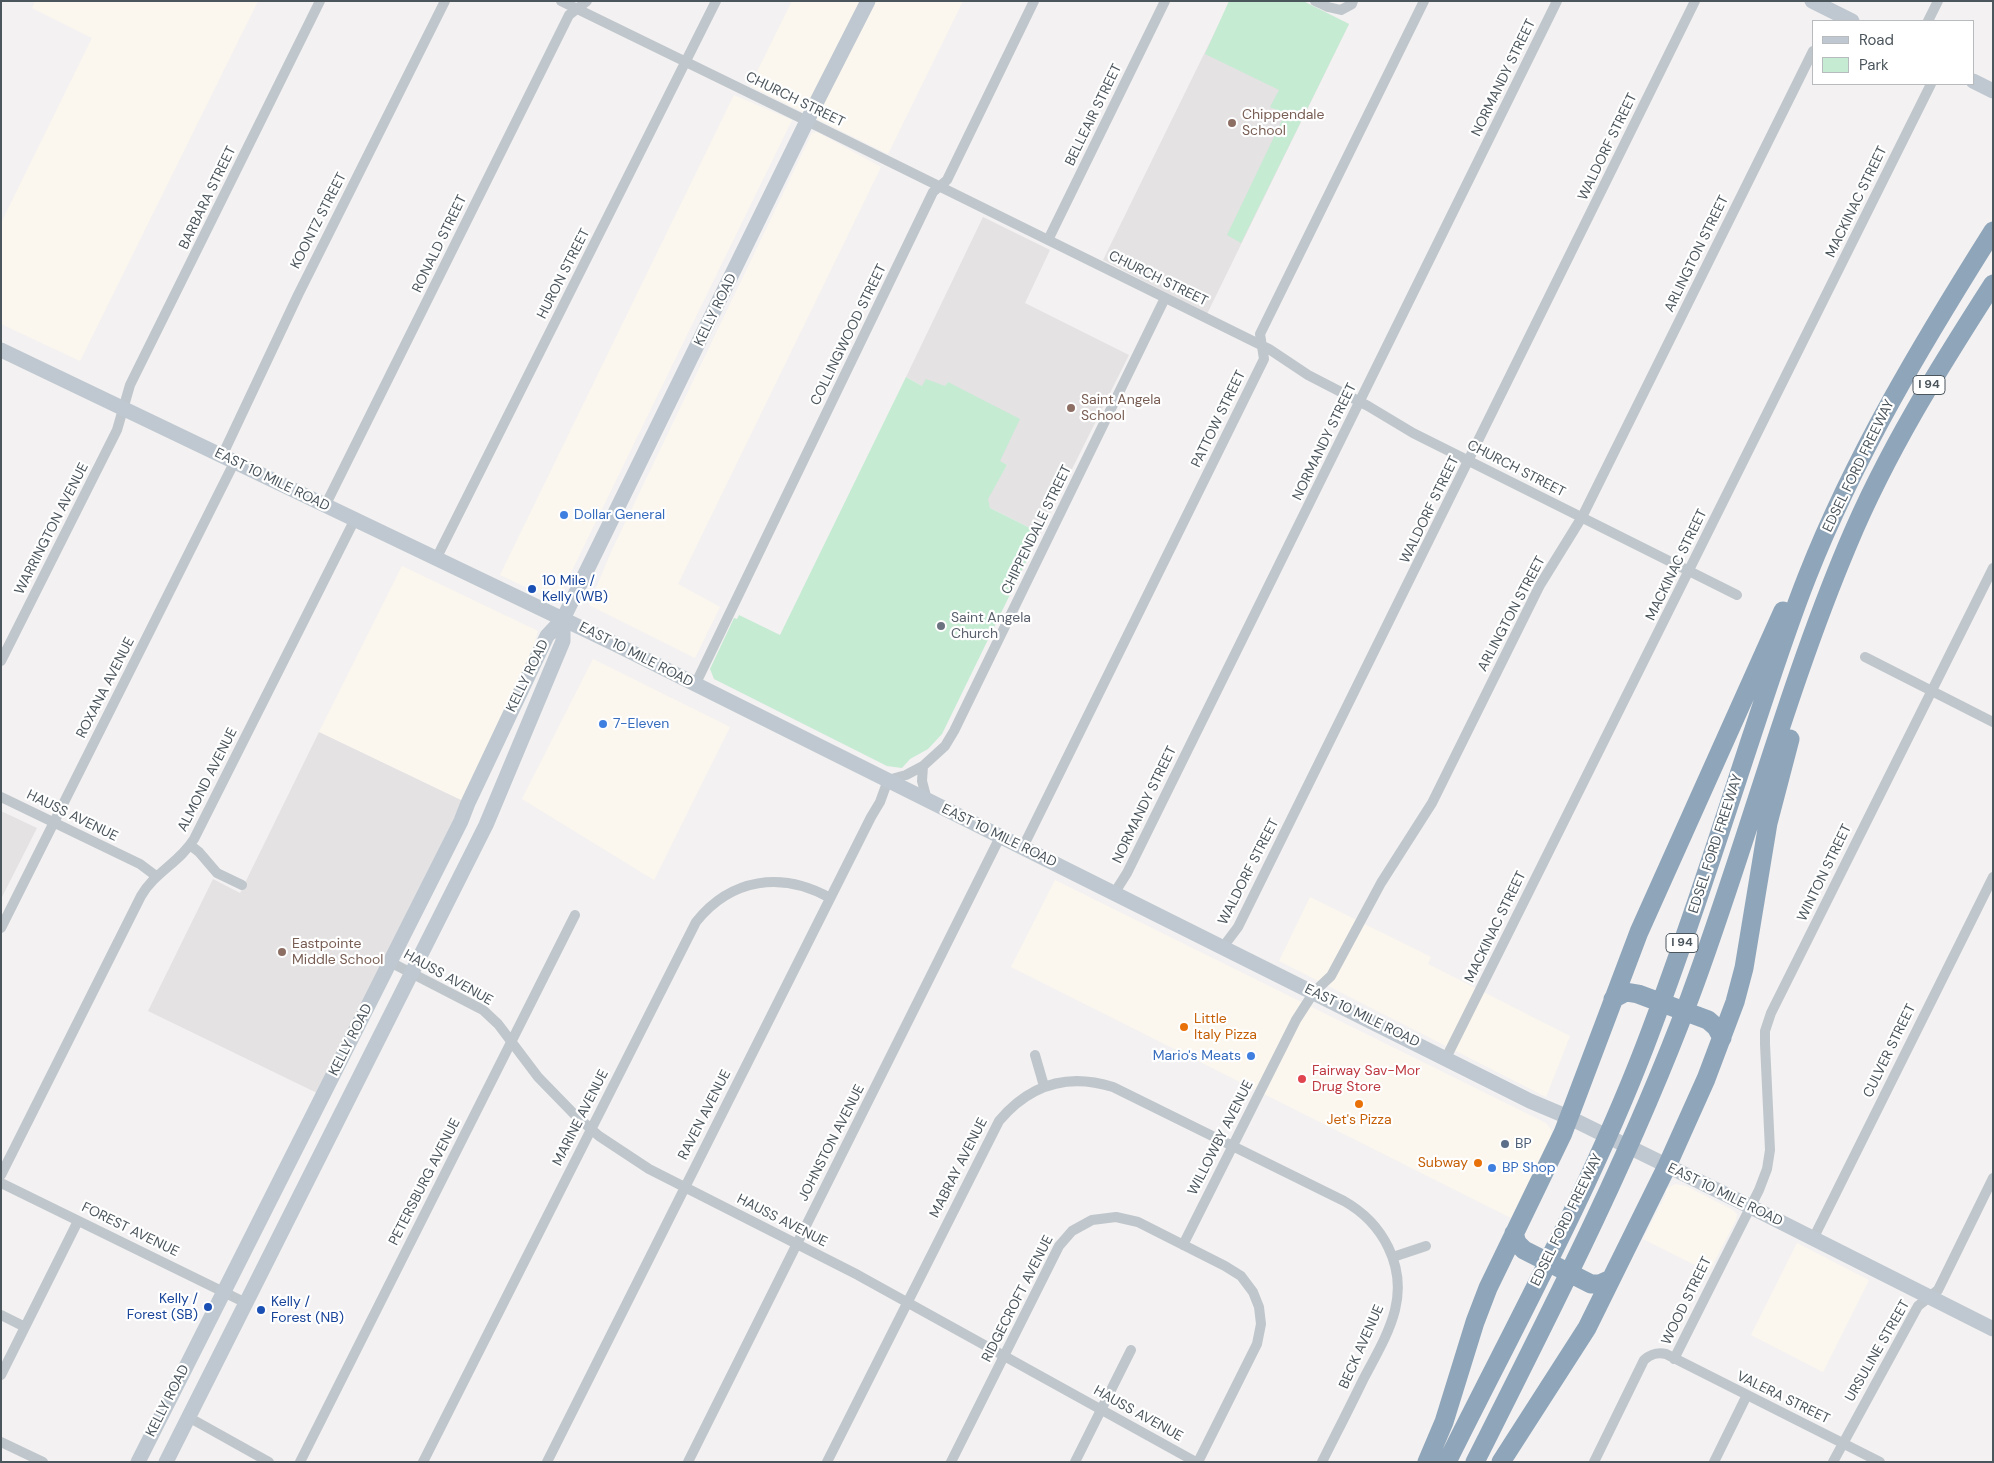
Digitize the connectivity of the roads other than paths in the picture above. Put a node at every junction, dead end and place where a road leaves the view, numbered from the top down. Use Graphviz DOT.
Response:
graph roads {
  1 [pos="320,1"];
  2 [pos="445,1"];
  3 [pos="560,1"];
  4 [pos="586,1"];
  5 [pos="716,1"];
  6 [pos="868,1"];
  7 [pos="1034,1"];
  8 [pos="1165,1"];
  9 [pos="1315,1"];
  10 [pos="1353,1"];
  11 [pos="1424,1"];
  12 [pos="1557,1"];
  13 [pos="1695,1"];
  14 [pos="1812,1"];
  15 [pos="1938,1"];
  16 [pos="578,10"];
  17 [pos="1829,16"];
  18 [pos="1847,20"];
  19 [pos="1928,20"];
  20 [pos="1812,53"];
  21 [pos="686,62"];
  22 [pos="1974,82"];
  23 [pos="1931,85"];
  24 [pos="1993,91"];
  25 [pos="807,121"];
  26 [pos="940,186"];
  27 [pos="1993,231"];
  28 [pos="1048,240"];
  29 [pos="1993,284"];
  30 [pos="1165,298"];
  31 [pos="1263,346"];
  32 [pos="1,350"];
  33 [pos="1360,402"];
  34 [pos="124,409"];
  35 [pos="1885,410"];
  36 [pos="228,458"];
  37 [pos="1469,461"];
  38 [pos="1872,490"];
  39 [pos="325,506"];
  40 [pos="1582,518"];
  41 [pos="355,519"];
  42 [pos="436,559"];
  43 [pos="1993,568"];
  44 [pos="1689,570"];
  45 [pos="1737,595"];
  46 [pos="563,619"];
  47 [pos="1866,657"];
  48 [pos="1,661"];
  49 [pos="695,685"];
  50 [pos="1931,691"];
  51 [pos="1993,722"];
  52 [pos="505,726"];
  53 [pos="922,766"];
  54 [pos="888,780"];
  55 [pos="1,797"];
  56 [pos="498,799"];
  57 [pos="927,800"];
  58 [pos="461,821"];
  59 [pos="54,822"];
  60 [pos="1001,836"];
  61 [pos="190,845"];
  62 [pos="1023,847"];
  63 [pos="462,874"];
  64 [pos="156,876"];
  65 [pos="1993,876"];
  66 [pos="242,886"];
  67 [pos="1115,892"];
  68 [pos="830,898"];
  69 [pos="575,915"];
  70 [pos="1,928"];
  71 [pos="1223,947"];
  72 [pos="390,962"];
  73 [pos="412,973"];
  74 [pos="1314,992"];
  75 [pos="1612,999"];
  76 [pos="1722,1038"];
  77 [pos="512,1042"];
  78 [pos="1284,1044"];
  79 [pos="1035,1056"];
  80 [pos="1446,1058"];
  81 [pos="1044,1086"];
  82 [pos="1576,1121"];
  83 [pos="591,1128"];
  84 [pos="1233,1146"];
  85 [pos="1667,1166"];
  86 [pos="1,1175"];
  87 [pos="1993,1178"];
  88 [pos="1,1183"];
  89 [pos="684,1188"];
  90 [pos="1750,1206"];
  91 [pos="78,1221"];
  92 [pos="1514,1233"];
  93 [pos="1813,1239"];
  94 [pos="797,1244"];
  95 [pos="1183,1245"];
  96 [pos="1426,1246"];
  97 [pos="1393,1257"];
  98 [pos="1611,1279"];
  99 [pos="224,1291"];
  100 [pos="1928,1297"];
  101 [pos="906,1302"];
  102 [pos="246,1303"];
  103 [pos="1,1315"];
  104 [pos="25,1327"];
  105 [pos="1993,1329"];
  106 [pos="1130,1350"];
  107 [pos="1003,1356"];
  108 [pos="1674,1359"];
  109 [pos="1,1375"];
  110 [pos="1747,1395"];
  111 [pos="1100,1410"];
  112 [pos="190,1418"];
  113 [pos="1,1442"];
  114 [pos="1843,1443"];
  115 [pos="43,1462"];
  116 [pos="138,1462"];
  117 [pos="166,1462"];
  118 [pos="269,1462"];
  119 [pos="300,1462"];
  120 [pos="424,1462"];
  121 [pos="547,1462"];
  122 [pos="688,1462"];
  123 [pos="827,1462"];
  124 [pos="951,1462"];
  125 [pos="1075,1462"];
  126 [pos="1197,1462"];
  127 [pos="1322,1462"];
  128 [pos="1427,1462"];
  129 [pos="1446,1462"];
  130 [pos="1475,1462"];
  131 [pos="1501,1462"];
  132 [pos="1594,1462"];
  133 [pos="1714,1462"];
  134 [pos="1833,1462"];
  135 [pos="1880,1462"];
  1 -- 34 [label="street, BARBARA STREET"];
  2 -- 36 [label="street, KOONTZ STREET"];
  3 -- 16 [label="street, CHURCH STREET"];
  4 -- 16 [label="street, RONALD STREET"];
  5 -- 21 [label="street, HURON STREET"];
  6 -- 25 [label="street, KELLY ROAD"];
  7 -- 26 [label="street, COLLINGWOOD STREET"];
  8 -- 28 [label="street, BELLEAIR STREET"];
  9 -- 10 [label="street"];
  11 -- 31 [label="street, PATTOW STREET"];
  12 -- 33 [label="street, NORMANDY STREET"];
  13 -- 37 [label="street, WALDORF STREET"];
  14 -- 17 [label="street"];
  15 -- 19 [label="street"];
  16 -- 21 [label="street, CHURCH STREET"];
  16 -- 39 [label="street, RONALD STREET"];
  17 -- 18 [label="street"];
  20 -- 40 [label="street, ARLINGTON STREET"];
  21 -- 25 [label="street, CHURCH STREET"];
  21 -- 42 [label="street, HURON STREET"];
  22 -- 24 [label="street"];
  23 -- 44 [label="street, MACKINAC STREET"];
  25 -- 26 [label="street, CHURCH STREET"];
  25 -- 46 [label="street, KELLY ROAD"];
  26 -- 28 [label="street, CHURCH STREET"];
  26 -- 49 [label="street, COLLINGWOOD STREET"];
  27 -- 35 [label="highway, EDSEL FORD FREEWAY / I 94"];
  28 -- 30 [label="street, CHURCH STREET"];
  29 -- 38 [label="highway, EDSEL FORD FREEWAY / I 94"];
  30 -- 31 [label="street, CHURCH STREET"];
  30 -- 53 [label="street, CHIPPENDALE STREET"];
  31 -- 33 [label="street, CHURCH STREET"];
  31 -- 62 [label="street, PATTOW STREET"];
  32 -- 34 [label="street, EAST 10 MILE ROAD"];
  33 -- 37 [label="street, CHURCH STREET"];
  33 -- 67 [label="street, NORMANDY STREET"];
  34 -- 36 [label="street, EAST 10 MILE ROAD"];
  34 -- 48 [label="street, WARRINGTON AVENUE"];
  35 -- 75 [label="highway"];
  35 -- 129 [label="highway, EDSEL FORD FREEWAY / I 94"];
  36 -- 39 [label="street, EAST 10 MILE ROAD"];
  36 -- 59 [label="street, ROXANA AVENUE"];
  37 -- 40 [label="street, CHURCH STREET"];
  37 -- 71 [label="street, WALDORF STREET"];
  38 -- 76 [label="highway"];
  38 -- 130 [label="highway, EDSEL FORD FREEWAY / I 94"];
  39 -- 41 [label="street, EAST 10 MILE ROAD"];
  40 -- 44 [label="street, CHURCH STREET"];
  40 -- 74 [label="street, ARLINGTON STREET"];
  41 -- 42 [label="street, EAST 10 MILE ROAD"];
  41 -- 61 [label="street, ALMOND AVENUE"];
  42 -- 46 [label="street, EAST 10 MILE ROAD"];
  43 -- 50 [label="street, WINTON STREET"];
  44 -- 45 [label="street, CHURCH STREET"];
  44 -- 80 [label="street, MACKINAC STREET"];
  46 -- 49 [label="street, EAST 10 MILE ROAD"];
  46 -- 52 [label="street, KELLY ROAD"];
  46 -- 56 [label="street, KELLY ROAD"];
  47 -- 50 [label="street"];
  49 -- 54 [label="street, EAST 10 MILE ROAD"];
  50 -- 51 [label="street"];
  50 -- 90 [label="street, WINTON STREET"];
  52 -- 56 [label="street"];
  52 -- 58 [label="street, KELLY ROAD"];
  53 -- 54 [label="street, CHIPPENDALE STREET"];
  53 -- 57 [label="street"];
  54 -- 57 [label="street, EAST 10 MILE ROAD"];
  54 -- 68 [label="street, RAVEN AVENUE"];
  55 -- 59 [label="street, HAUSS AVENUE"];
  56 -- 63 [label="street, KELLY ROAD"];
  57 -- 60 [label="street, EAST 10 MILE ROAD"];
  58 -- 63 [label="street"];
  58 -- 72 [label="street, KELLY ROAD"];
  59 -- 64 [label="street, HAUSS AVENUE"];
  59 -- 70 [label="street, ROXANA AVENUE"];
  60 -- 62 [label="street, EAST 10 MILE ROAD"];
  60 -- 94 [label="street, JOHNSTON AVENUE"];
  61 -- 64 [label="street, ALMOND AVENUE"];
  61 -- 66 [label="street"];
  62 -- 67 [label="street, EAST 10 MILE ROAD"];
  63 -- 73 [label="street, KELLY ROAD"];
  64 -- 86 [label="street, ALMOND AVENUE"];
  65 -- 93 [label="street, CULVER STREET"];
  67 -- 71 [label="street, EAST 10 MILE ROAD"];
  68 -- 83 [label="street, MARINE AVENUE"];
  68 -- 89 [label="street, RAVEN AVENUE"];
  69 -- 77 [label="street, PETERSBURG AVENUE"];
  71 -- 74 [label="street, EAST 10 MILE ROAD"];
  72 -- 73 [label="street, HAUSS AVENUE"];
  72 -- 99 [label="street, KELLY ROAD"];
  73 -- 77 [label="street, HAUSS AVENUE"];
  73 -- 102 [label="street, KELLY ROAD"];
  74 -- 78 [label="street, ARLINGTON STREET"];
  74 -- 80 [label="street, EAST 10 MILE ROAD"];
  75 -- 76 [label="highway"];
  75 -- 82 [label="highway"];
  76 -- 85 [label="highway"];
  77 -- 83 [label="street, HAUSS AVENUE"];
  77 -- 119 [label="street, PETERSBURG AVENUE"];
  78 -- 84 [label="street, WILLOWBY AVENUE"];
  79 -- 81 [label="street"];
  80 -- 82 [label="street, EAST 10 MILE ROAD"];
  81 -- 84 [label="street, MABRAY AVENUE"];
  81 -- 101 [label="street, MABRAY AVENUE"];
  82 -- 85 [label="street, EAST 10 MILE ROAD"];
  82 -- 92 [label="highway"];
  83 -- 89 [label="street, HAUSS AVENUE"];
  83 -- 120 [label="street, MARINE AVENUE"];
  84 -- 95 [label="street, WILLOWBY AVENUE"];
  84 -- 97 [label="street, BECK AVENUE"];
  85 -- 90 [label="street, EAST 10 MILE ROAD"];
  85 -- 98 [label="highway"];
  87 -- 100 [label="street, URSULINE STREET"];
  88 -- 91 [label="street, FOREST AVENUE"];
  89 -- 94 [label="street, HAUSS AVENUE"];
  89 -- 121 [label="street, RAVEN AVENUE"];
  90 -- 93 [label="street, EAST 10 MILE ROAD"];
  90 -- 108 [label="street, WOOD STREET"];
  91 -- 99 [label="street, FOREST AVENUE"];
  91 -- 104 [label="street"];
  92 -- 98 [label="highway"];
  92 -- 128 [label="highway"];
  93 -- 100 [label="street, EAST 10 MILE ROAD"];
  94 -- 101 [label="street, HAUSS AVENUE"];
  94 -- 122 [label="street, JOHNSTON AVENUE"];
  95 -- 107 [label="street, RIDGECROFT AVENUE"];
  95 -- 126 [label="street, RIDGECROFT AVENUE"];
  96 -- 97 [label="street"];
  97 -- 127 [label="street, BECK AVENUE"];
  98 -- 131 [label="highway"];
  99 -- 102 [label="street, FOREST AVENUE"];
  99 -- 116 [label="street, KELLY ROAD"];
  100 -- 105 [label="street, EAST 10 MILE ROAD"];
  100 -- 114 [label="street, URSULINE STREET"];
  101 -- 107 [label="street, HAUSS AVENUE"];
  101 -- 123 [label="street, MABRAY AVENUE"];
  102 -- 112 [label="street, KELLY ROAD"];
  103 -- 104 [label="street"];
  104 -- 109 [label="street"];
  106 -- 111 [label="street"];
  107 -- 111 [label="street, HAUSS AVENUE"];
  107 -- 124 [label="street, RIDGECROFT AVENUE"];
  108 -- 110 [label="street, VALERA STREET"];
  108 -- 132 [label="street, WOOD STREET"];
  110 -- 114 [label="street, VALERA STREET"];
  110 -- 133 [label="street"];
  111 -- 125 [label="street"];
  111 -- 126 [label="street, HAUSS AVENUE"];
  112 -- 117 [label="street, KELLY ROAD"];
  112 -- 118 [label="street"];
  113 -- 115 [label="street"];
  114 -- 134 [label="street, URSULINE STREET"];
  114 -- 135 [label="street, VALERA STREET"];
}
